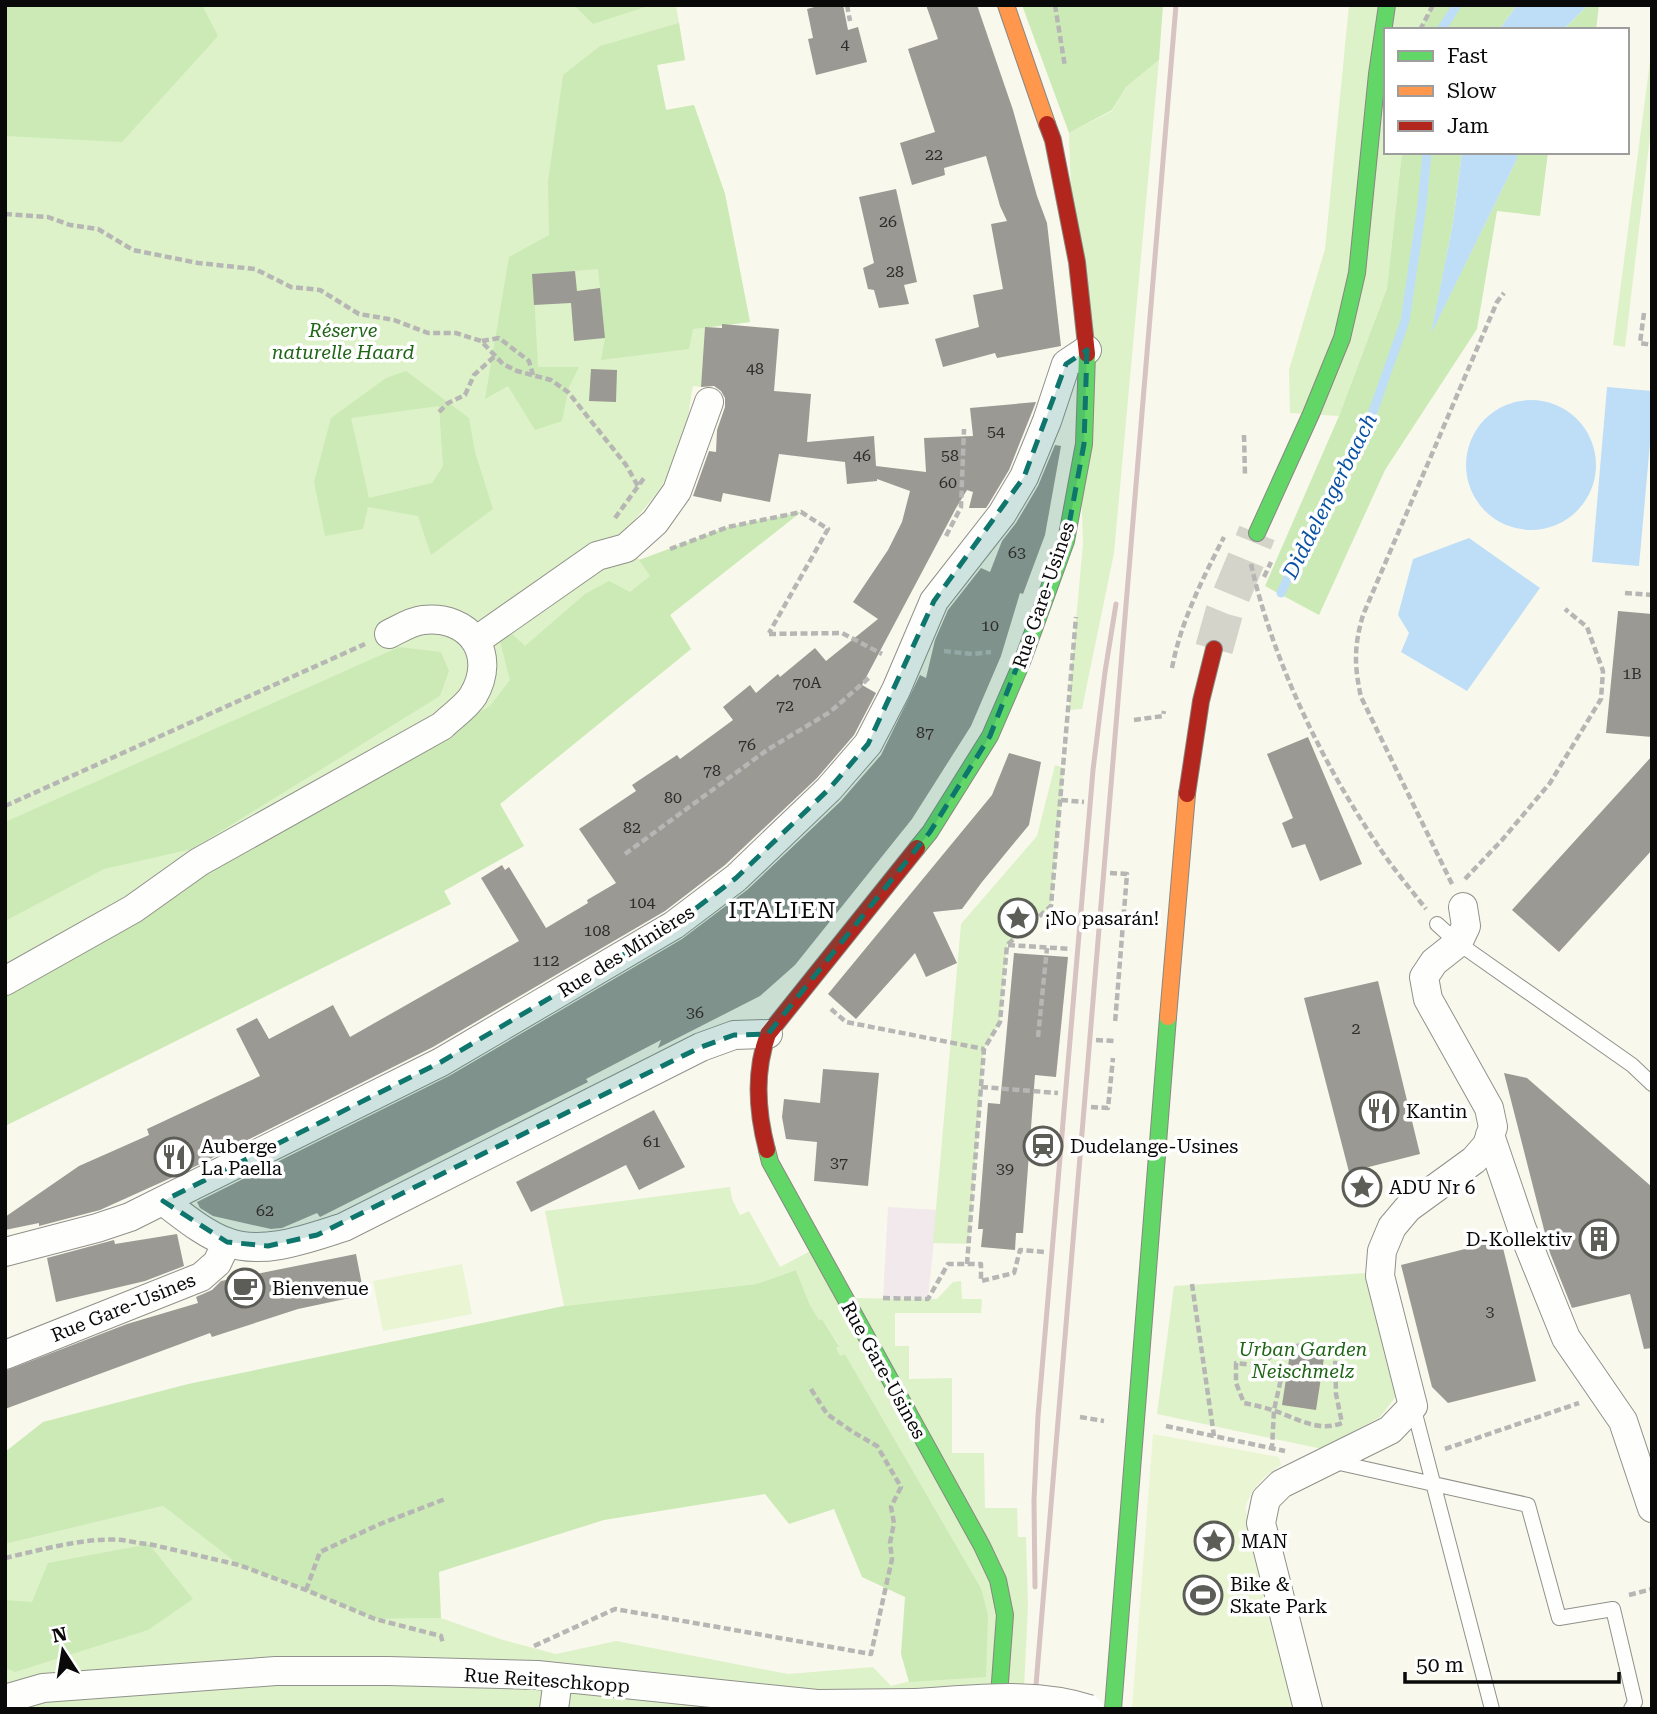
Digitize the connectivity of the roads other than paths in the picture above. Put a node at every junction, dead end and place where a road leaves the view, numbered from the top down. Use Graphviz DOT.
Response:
graph roads {
  1 [pos="1006,5"];
  2 [pos="1387,5"];
  3 [pos="1087,351"];
  4 [pos="709,402"];
  5 [pos="1257,533"];
  6 [pos="388,634"];
  7 [pos="477,640"];
  8 [pos="1214,649"];
  9 [pos="1459,898"];
  10 [pos="1437,924"];
  11 [pos="1458,943"];
  12 [pos="5,981"];
  13 [pos="768,1034"];
  14 [pos="1652,1084"];
  15 [pos="1490,1135"];
  16 [pos="163,1201"];
  17 [pos="227,1242"];
  18 [pos="5,1252"];
  19 [pos="5,1355"];
  20 [pos="1413,1406"];
  21 [pos="1329,1460"];
  22 [pos="1433,1482"];
  23 [pos="1652,1508"];
  24 [pos="558,1679"];
  25 [pos="5,1699"];
  26 [pos="554,1709"];
  27 [pos="998,1709"];
  28 [pos="1089,1709"];
  29 [pos="1113,1709"];
  30 [pos="1308,1709"];
  31 [pos="1492,1709"];
  32 [pos="1631,1709"];
  1 -- 3 [label="street, Rue Gare-Usines"];
  2 -- 5 [label="street"];
  3 -- 13 [label="street, Rue Gare-Usines"];
  3 -- 16 [label="street, Rue des Minières"];
  4 -- 7 [label="street"];
  6 -- 7 [label="street"];
  7 -- 12 [label="street"];
  8 -- 29 [label="street"];
  9 -- 11 [label="street"];
  10 -- 11 [label="lane"];
  11 -- 14 [label="lane"];
  11 -- 15 [label="street"];
  13 -- 17 [label="street"];
  13 -- 27 [label="street, Rue Gare-Usines"];
  15 -- 20 [label="street"];
  15 -- 23 [label="street"];
  16 -- 17 [label="street"];
  16 -- 18 [label="street, Rue des Minières"];
  17 -- 19 [label="street, Rue Gare-Usines"];
  20 -- 21 [label="street"];
  20 -- 22 [label="lane"];
  21 -- 22 [label="lane"];
  21 -- 30 [label="street"];
  22 -- 31 [label="lane"];
  22 -- 32 [label="lane"];
  24 -- 25 [label="street, Rue Reiteschkopp"];
  24 -- 26 [label="street"];
  24 -- 28 [label="street, Rue Reiteschkopp, bridge"];
}
